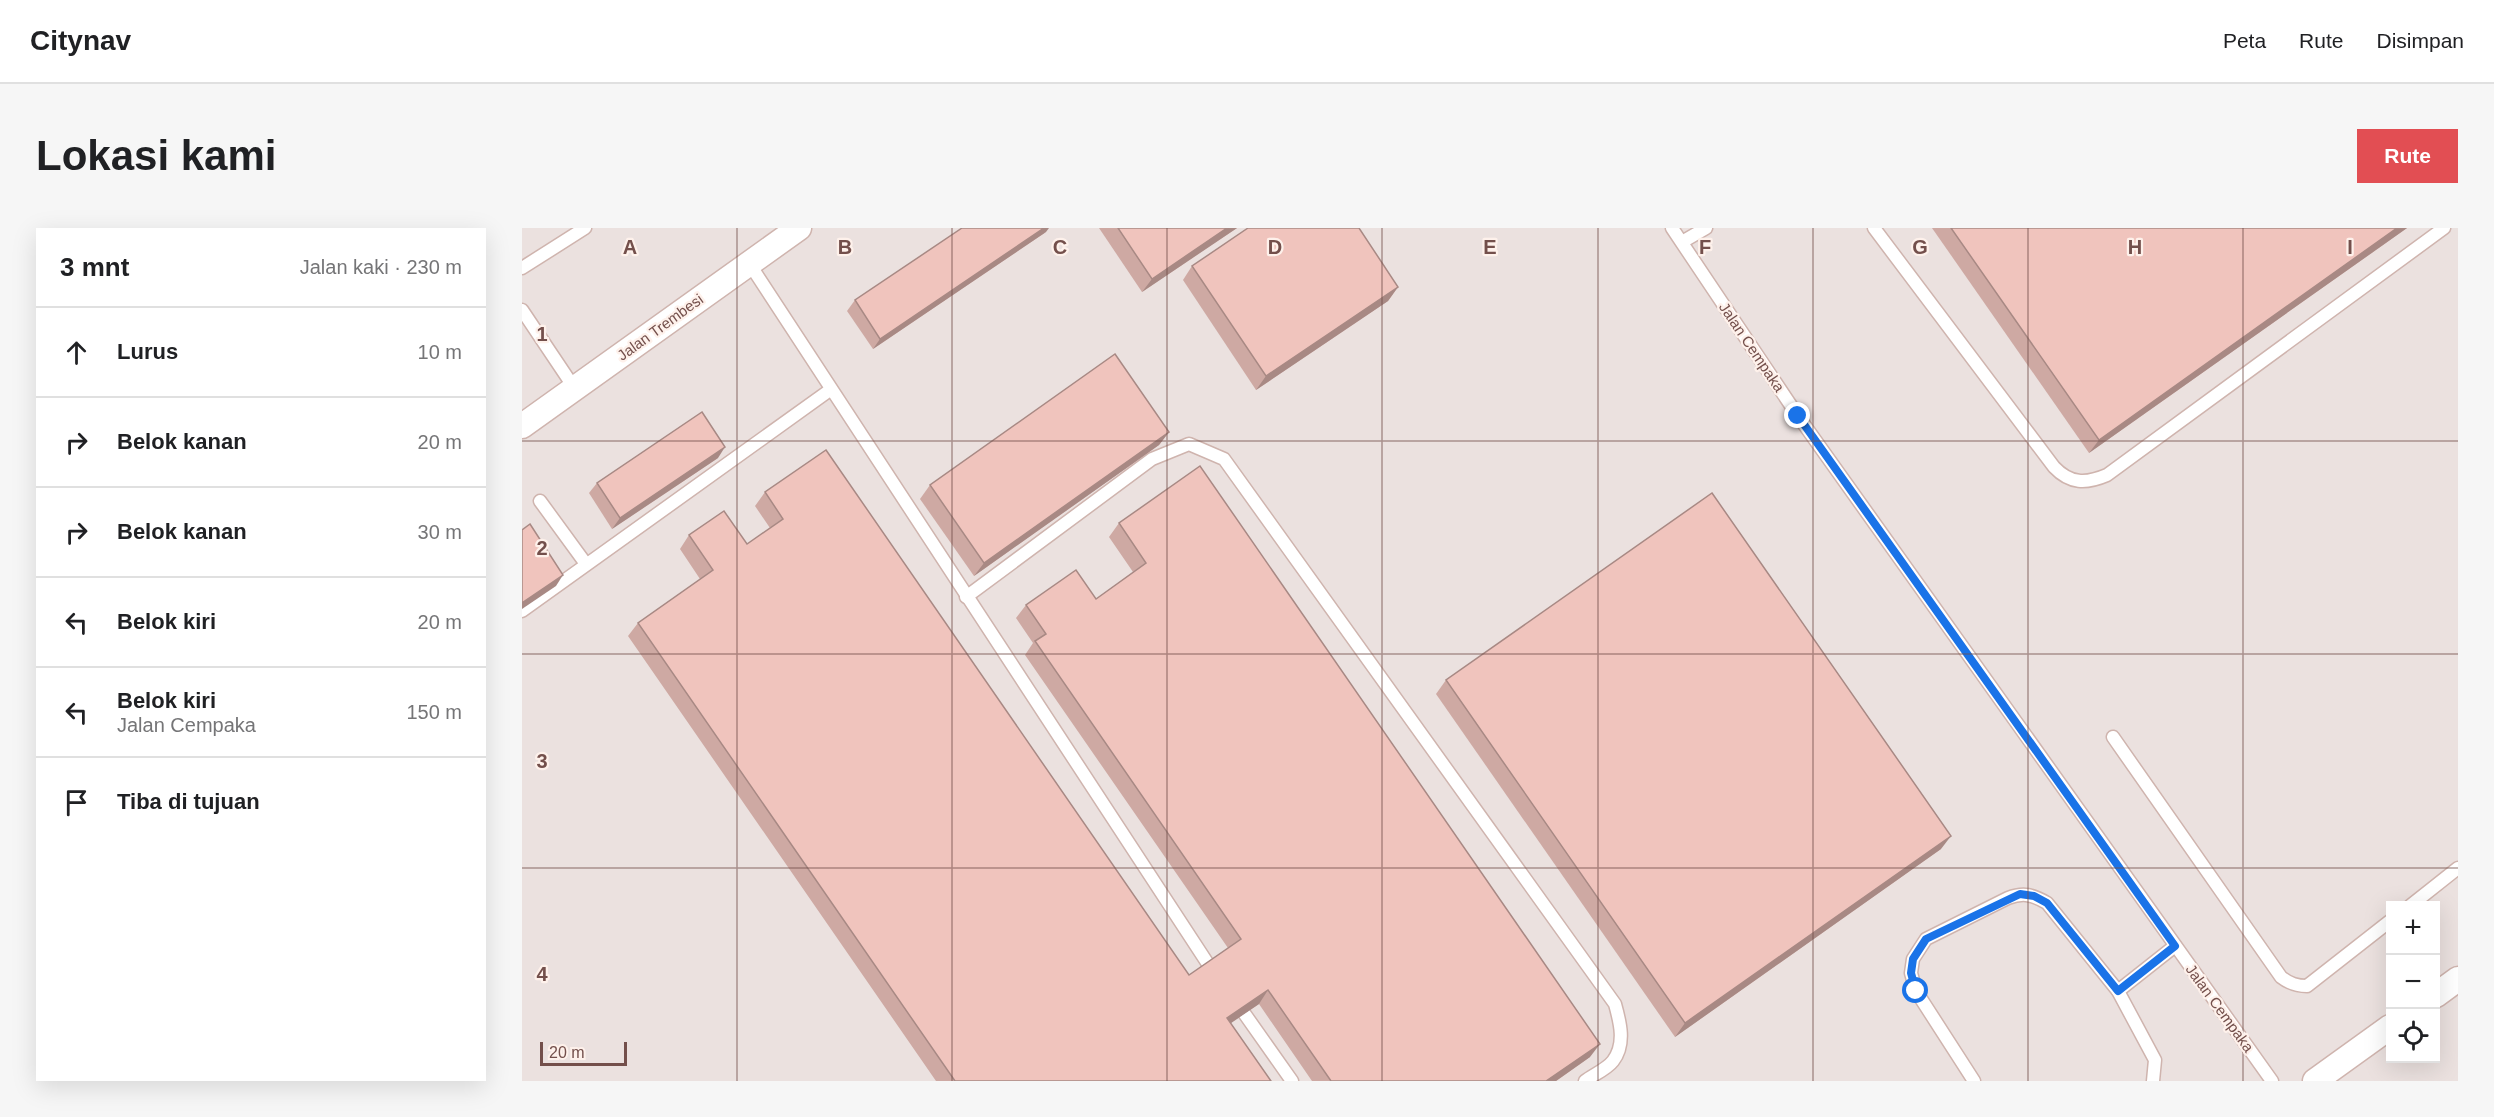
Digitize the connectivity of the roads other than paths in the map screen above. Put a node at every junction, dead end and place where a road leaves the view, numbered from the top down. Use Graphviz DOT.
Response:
graph roads {
  1 [pos="585,228"];
  2 [pos="799,228"];
  3 [pos="1672,228"];
  4 [pos="1706,228"];
  5 [pos="1874,228"];
  6 [pos="2444,228"];
  7 [pos="1682,242"];
  8 [pos="749,263"];
  9 [pos="522,268"];
  10 [pos="522,310"];
  11 [pos="575,389"];
  12 [pos="830,390"];
  13 [pos="522,426"];
  14 [pos="540,501"];
  15 [pos="586,564"];
  16 [pos="966,597"];
  17 [pos="522,611"];
  18 [pos="2113,736"];
  19 [pos="2458,868"];
  20 [pos="2416,901"];
  21 [pos="2386,925"];
  22 [pos="2175,946"];
  23 [pos="1210,968"];
  24 [pos="2458,979"];
  25 [pos="2118,991"];
  26 [pos="2440,992"];
  27 [pos="1244,1013"];
  28 [pos="2386,1031"];
  29 [pos="1292,1081"];
  30 [pos="1585,1081"];
  31 [pos="1974,1081"];
  32 [pos="2153,1081"];
  33 [pos="2272,1081"];
  34 [pos="2315,1081"];
  1 -- 9 [label="lane"];
  2 -- 8 [label="street, Jalan Trembesi"];
  3 -- 7 [label="lane, Jalan Cempaka"];
  4 -- 7 [label="lane"];
  5 -- 6 [label="lane"];
  7 -- 22 [label="lane, Jalan Cempaka"];
  8 -- 11 [label="street, Jalan Trembesi"];
  8 -- 12 [label="lane"];
  10 -- 11 [label="lane"];
  11 -- 13 [label="street, Jalan Trembesi"];
  12 -- 15 [label="lane"];
  12 -- 16 [label="lane"];
  14 -- 15 [label="lane"];
  15 -- 17 [label="lane"];
  16 -- 23 [label="lane"];
  16 -- 30 [label="lane"];
  18 -- 21 [label="lane"];
  19 -- 20 [label="lane"];
  22 -- 25 [label="lane"];
  22 -- 33 [label="lane, Jalan Cempaka"];
  24 -- 26 [label="street"];
  25 -- 31 [label="lane"];
  25 -- 32 [label="lane"];
  27 -- 29 [label="lane"];
  28 -- 34 [label="street"];
}
